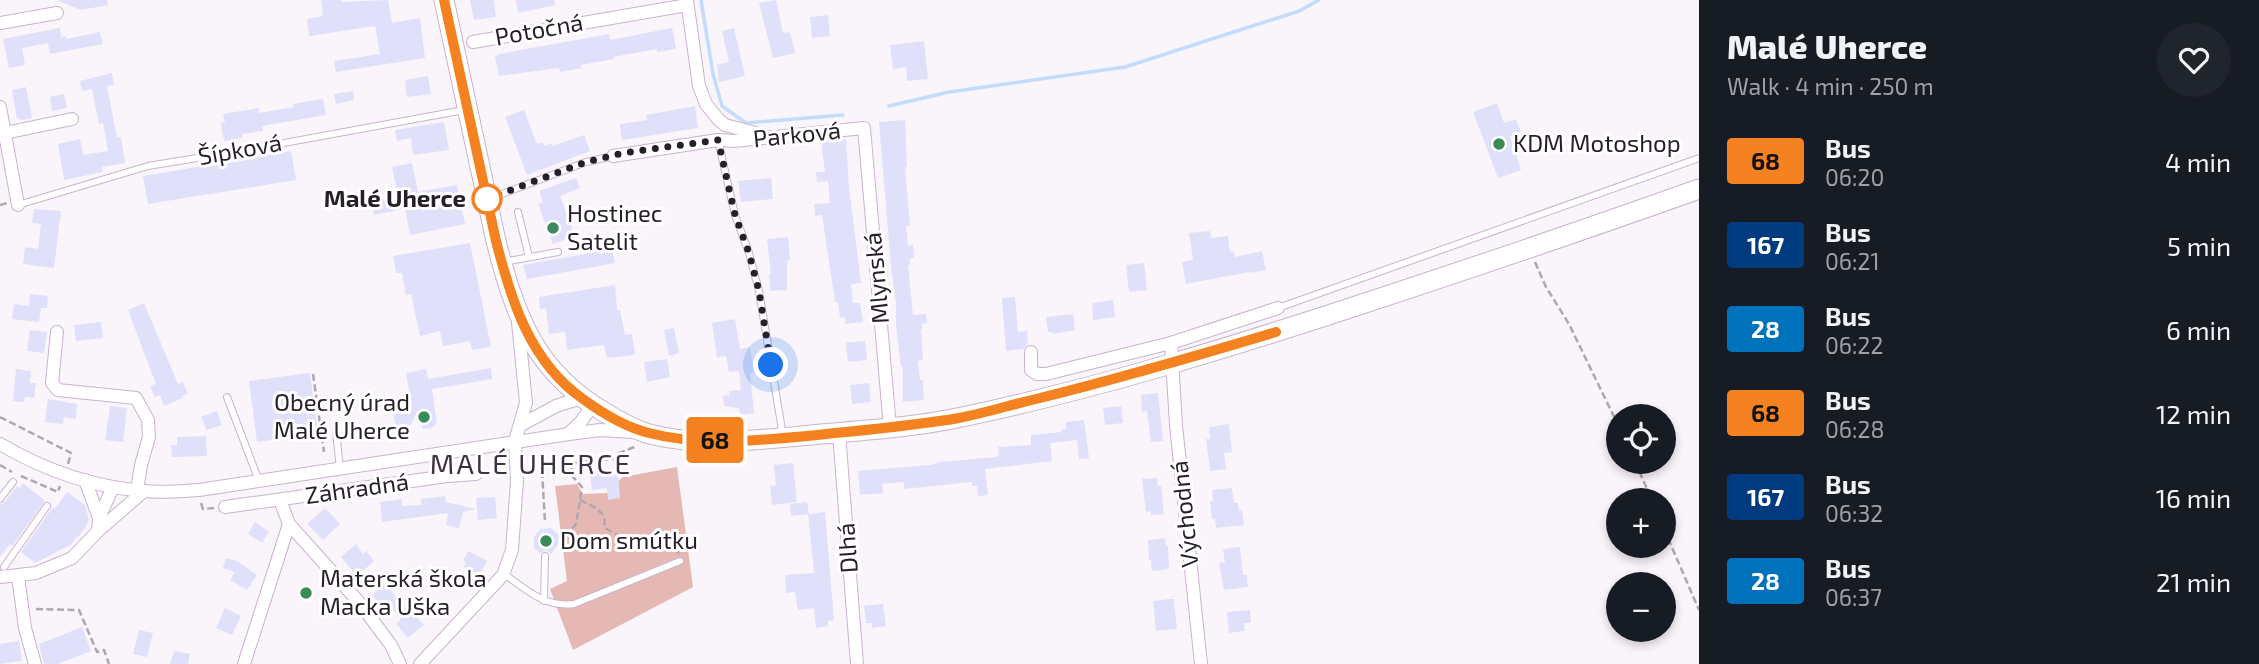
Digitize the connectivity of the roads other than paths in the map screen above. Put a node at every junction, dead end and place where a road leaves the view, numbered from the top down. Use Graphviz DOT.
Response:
graph roads {
  1 [pos="444,0"];
  2 [pos="687,2"];
  3 [pos="57,13"];
  4 [pos="0,23"];
  5 [pos="473,42"];
  6 [pos="0,107"];
  7 [pos="466,109"];
  8 [pos="72,119"];
  9 [pos="864,128"];
  10 [pos="5,132"];
  11 [pos="770,136"];
  12 [pos="718,140"];
  13 [pos="613,156"];
  14 [pos="1699,158"];
  15 [pos="1699,189"];
  16 [pos="487,199"];
  17 [pos="18,205"];
  18 [pos="518,212"];
  19 [pos="558,252"];
  20 [pos="529,257"];
  21 [pos="502,263"];
  22 [pos="1278,308"];
  23 [pos="516,311"];
  24 [pos="57,332"];
  25 [pos="1171,343"];
  26 [pos="1031,352"];
  27 [pos="1172,363"];
  28 [pos="227,397"];
  29 [pos="587,402"];
  30 [pos="521,425"];
  31 [pos="890,428"];
  32 [pos="336,431"];
  33 [pos="839,433"];
  34 [pos="569,434"];
  35 [pos="783,438"];
  36 [pos="644,439"];
  37 [pos="515,441"];
  38 [pos="0,444"];
  39 [pos="341,469"];
  40 [pos="476,474"];
  41 [pos="85,480"];
  42 [pos="259,481"];
  43 [pos="13,482"];
  44 [pos="113,486"];
  45 [pos="140,491"];
  46 [pos="0,499"];
  47 [pos="280,500"];
  48 [pos="47,506"];
  49 [pos="225,507"];
  50 [pos="115,517"];
  51 [pos="98,524"];
  52 [pos="289,524"];
  53 [pos="545,556"];
  54 [pos="680,561"];
  55 [pos="6,572"];
  56 [pos="503,573"];
  57 [pos="544,601"];
  58 [pos="35,664"];
  59 [pos="244,664"];
  60 [pos="400,664"];
  61 [pos="420,664"];
  62 [pos="857,664"];
  63 [pos="1201,664"];
  1 -- 7 [label="main road"];
  2 -- 5 [label="street, Potočná"];
  2 -- 11 [label="street"];
  3 -- 4 [label="street"];
  6 -- 10 [label="street"];
  7 -- 16 [label="main road"];
  7 -- 17 [label="lane, Šípková"];
  8 -- 10 [label="street"];
  9 -- 11 [label="street, Parková"];
  9 -- 31 [label="street, Mlynská"];
  10 -- 17 [label="street"];
  11 -- 12 [label="street, Parková"];
  12 -- 13 [label="street, Parková"];
  12 -- 35 [label="lane"];
  13 -- 16 [label="lane, Parková"];
  14 -- 22 [label="lane"];
  15 -- 27 [label="main road"];
  16 -- 21 [label="main road"];
  18 -- 20 [label="lane"];
  19 -- 20 [label="lane"];
  20 -- 21 [label="lane"];
  21 -- 23 [label="main road"];
  22 -- 25 [label="street"];
  23 -- 29 [label="main road"];
  23 -- 30 [label="street"];
  24 -- 45 [label="street"];
  25 -- 26 [label="street"];
  25 -- 27 [label="street, Východná"];
  27 -- 31 [label="main road"];
  27 -- 63 [label="street, Východná"];
  28 -- 42 [label="lane"];
  29 -- 30 [label="street"];
  29 -- 34 [label="street"];
  29 -- 36 [label="main road"];
  30 -- 37 [label="street"];
  31 -- 33 [label="main road"];
  32 -- 39 [label="lane"];
  33 -- 35 [label="main road"];
  33 -- 62 [label="street, Dlhá"];
  34 -- 36 [label="street"];
  34 -- 37 [label="street"];
  35 -- 36 [label="main road"];
  37 -- 39 [label="street"];
  37 -- 56 [label="street"];
  38 -- 41 [label="street"];
  39 -- 42 [label="street"];
  40 -- 47 [label="street, Záhradná"];
  41 -- 44 [label="street"];
  41 -- 51 [label="street"];
  42 -- 45 [label="street"];
  43 -- 46 [label="lane"];
  44 -- 45 [label="street"];
  44 -- 50 [label="street"];
  44 -- 51 [label="street"];
  45 -- 50 [label="street"];
  47 -- 49 [label="street, Záhradná"];
  47 -- 52 [label="street, Záhradná"];
  48 -- 55 [label="lane"];
  50 -- 51 [label="street"];
  51 -- 55 [label="street"];
  52 -- 59 [label="street, Záhradná"];
  52 -- 60 [label="street, Záhradná"];
  53 -- 57 [label="lane"];
  54 -- 57 [label="lane"];
  55 -- 58 [label="street"];
  56 -- 57 [label="lane"];
  56 -- 61 [label="street"];
}
